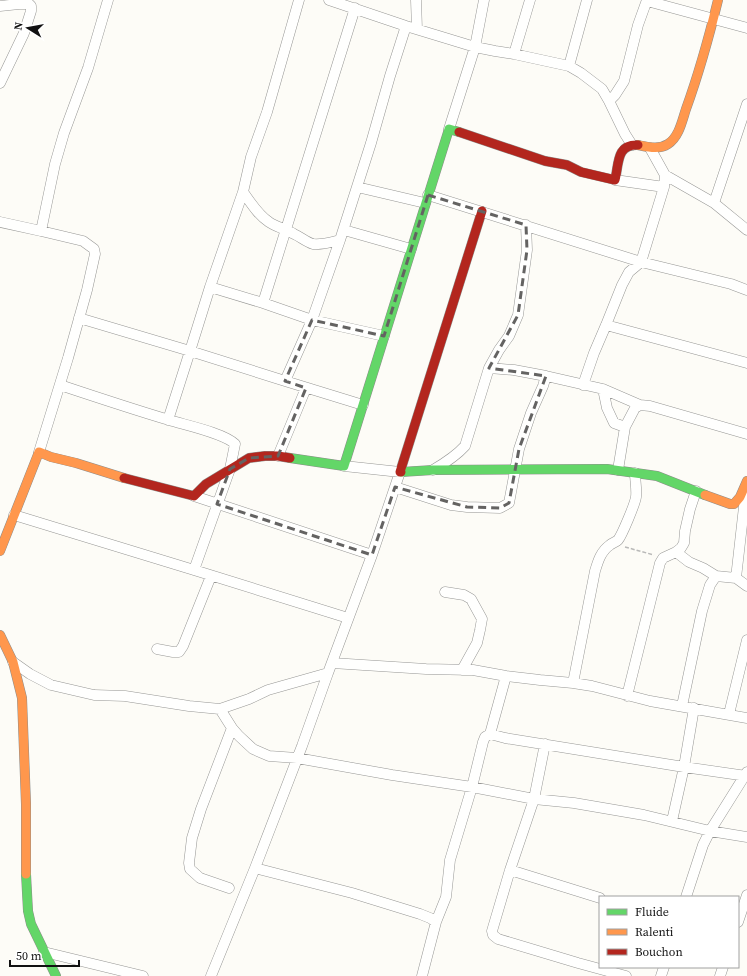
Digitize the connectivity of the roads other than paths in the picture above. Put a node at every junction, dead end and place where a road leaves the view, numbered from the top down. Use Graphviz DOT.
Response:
graph roads {
  1 [pos="108,0"];
  2 [pos="299,0"];
  3 [pos="329,0"];
  4 [pos="416,0"];
  5 [pos="484,0"];
  6 [pos="530,0"];
  7 [pos="587,0"];
  8 [pos="647,0"];
  9 [pos="718,0"];
  10 [pos="0,6"];
  11 [pos="355,8"];
  12 [pos="713,19"];
  13 [pos="406,26"];
  14 [pos="747,28"];
  15 [pos="417,29"];
  16 [pos="475,47"];
  17 [pos="514,54"];
  18 [pos="569,66"];
  19 [pos="0,83"];
  20 [pos="609,101"];
  21 [pos="747,104"];
  22 [pos="449,129"];
  23 [pos="632,145"];
  24 [pos="650,148"];
  25 [pos="665,175"];
  26 [pos="615,180"];
  27 [pos="357,187"];
  28 [pos="664,188"];
  29 [pos="242,192"];
  30 [pos="427,199"];
  31 [pos="714,203"];
  32 [pos="482,211"];
  33 [pos="0,222"];
  34 [pos="526,225"];
  35 [pos="287,230"];
  36 [pos="747,230"];
  37 [pos="41,231"];
  38 [pos="342,235"];
  39 [pos="411,249"];
  40 [pos="641,262"];
  41 [pos="210,287"];
  42 [pos="747,290"];
  43 [pos="264,303"];
  44 [pos="79,318"];
  45 [pos="312,320"];
  46 [pos="606,325"];
  47 [pos="384,336"];
  48 [pos="190,351"];
  49 [pos="747,363"];
  50 [pos="489,368"];
  51 [pos="546,376"];
  52 [pos="285,381"];
  53 [pos="60,385"];
  54 [pos="582,385"];
  55 [pos="306,388"];
  56 [pos="603,390"];
  57 [pos="363,405"];
  58 [pos="640,405"];
  59 [pos="168,420"];
  60 [pos="625,427"];
  61 [pos="747,434"];
  62 [pos="39,452"];
  63 [pos="278,456"];
  64 [pos="344,466"];
  65 [pos="230,469"];
  66 [pos="515,469"];
  67 [pos="433,470"];
  68 [pos="618,470"];
  69 [pos="400,472"];
  70 [pos="635,473"];
  71 [pos="747,482"];
  72 [pos="395,487"];
  73 [pos="696,491"];
  74 [pos="194,496"];
  75 [pos="217,504"];
  76 [pos="14,515"];
  77 [pos="0,551"];
  78 [pos="676,552"];
  79 [pos="372,555"];
  80 [pos="194,570"];
  81 [pos="211,576"];
  82 [pos="716,576"];
  83 [pos="736,578"];
  84 [pos="747,586"];
  85 [pos="445,592"];
  86 [pos="348,618"];
  87 [pos="0,635"];
  88 [pos="747,640"];
  89 [pos="157,649"];
  90 [pos="13,662"];
  91 [pos="332,663"];
  92 [pos="462,670"];
  93 [pos="328,672"];
  94 [pos="506,676"];
  95 [pos="573,683"];
  96 [pos="627,696"];
  97 [pos="682,706"];
  98 [pos="694,708"];
  99 [pos="220,709"];
  100 [pos="729,714"];
  101 [pos="747,718"];
  102 [pos="232,728"];
  103 [pos="490,734"];
  104 [pos="545,744"];
  105 [pos="297,758"];
  106 [pos="684,767"];
  107 [pos="746,774"];
  108 [pos="472,787"];
  109 [pos="534,798"];
  110 [pos="672,821"];
  111 [pos="710,831"];
  112 [pos="747,837"];
  113 [pos="255,868"];
  114 [pos="510,870"];
  115 [pos="230,888"];
  116 [pos="747,895"];
  117 [pos="686,896"];
  118 [pos="599,898"];
  119 [pos="739,919"];
  120 [pos="436,922"];
  121 [pos="44,952"];
  122 [pos="56,976"];
  123 [pos="143,976"];
  124 [pos="211,976"];
  125 [pos="422,976"];
  126 [pos="626,976"];
  1 -- 37 [label="street"];
  2 -- 29 [label="street"];
  3 -- 11 [label="street"];
  4 -- 15 [label="street"];
  5 -- 16 [label="street"];
  6 -- 17 [label="street"];
  7 -- 18 [label="street"];
  8 -- 12 [label="street"];
  8 -- 20 [label="street"];
  9 -- 12 [label="street"];
  10 -- 19 [label="street"];
  11 -- 13 [label="street"];
  11 -- 35 [label="street"];
  12 -- 14 [label="street"];
  12 -- 24 [label="street"];
  13 -- 15 [label="street"];
  13 -- 27 [label="street"];
  15 -- 16 [label="street"];
  16 -- 17 [label="street"];
  16 -- 22 [label="street"];
  17 -- 18 [label="street"];
  18 -- 20 [label="street"];
  20 -- 23 [label="street"];
  21 -- 31 [label="street"];
  22 -- 26 [label="street"];
  22 -- 30 [label="street"];
  23 -- 24 [label="street"];
  23 -- 26 [label="street"];
  24 -- 25 [label="street"];
  25 -- 28 [label="street"];
  25 -- 31 [label="street"];
  26 -- 28 [label="street"];
  27 -- 30 [label="street"];
  27 -- 38 [label="street"];
  28 -- 40 [label="street"];
  29 -- 35 [label="street"];
  29 -- 41 [label="street"];
  30 -- 32 [label="street"];
  30 -- 39 [label="street"];
  31 -- 36 [label="street"];
  32 -- 34 [label="street"];
  32 -- 69 [label="street"];
  33 -- 37 [label="street"];
  34 -- 40 [label="street"];
  34 -- 50 [label="street"];
  35 -- 38 [label="street"];
  35 -- 43 [label="street"];
  37 -- 44 [label="street"];
  38 -- 39 [label="street"];
  38 -- 45 [label="street"];
  39 -- 47 [label="street"];
  40 -- 42 [label="street"];
  40 -- 46 [label="street"];
  41 -- 43 [label="street"];
  41 -- 48 [label="street"];
  43 -- 45 [label="street"];
  44 -- 48 [label="street"];
  44 -- 53 [label="street"];
  45 -- 47 [label="street"];
  45 -- 52 [label="street"];
  46 -- 49 [label="street"];
  46 -- 54 [label="street"];
  47 -- 57 [label="street"];
  48 -- 52 [label="street"];
  48 -- 59 [label="street"];
  50 -- 51 [label="street"];
  50 -- 67 [label="street"];
  51 -- 54 [label="street"];
  51 -- 66 [label="street"];
  52 -- 55 [label="street"];
  53 -- 59 [label="street"];
  53 -- 62 [label="street"];
  54 -- 56 [label="street"];
  55 -- 57 [label="street"];
  55 -- 63 [label="street"];
  56 -- 58 [label="street"];
  56 -- 60 [label="street"];
  57 -- 64 [label="street"];
  58 -- 60 [label="street"];
  58 -- 61 [label="street"];
  59 -- 65 [label="street"];
  60 -- 68 [label="street"];
  62 -- 74 [label="street"];
  62 -- 76 [label="street"];
  63 -- 64 [label="street"];
  63 -- 65 [label="street"];
  64 -- 69 [label="street"];
  65 -- 74 [label="street"];
  65 -- 75 [label="street"];
  66 -- 67 [label="street"];
  66 -- 68 [label="street"];
  66 -- 72 [label="street"];
  67 -- 69 [label="street"];
  68 -- 70 [label="street"];
  69 -- 72 [label="street"];
  70 -- 73 [label="street"];
  70 -- 95 [label="street"];
  71 -- 73 [label="street"];
  71 -- 83 [label="street"];
  72 -- 79 [label="street"];
  73 -- 78 [label="street"];
  74 -- 75 [label="street"];
  75 -- 79 [label="street"];
  75 -- 80 [label="street"];
  76 -- 77 [label="street"];
  76 -- 80 [label="street"];
  78 -- 82 [label="street"];
  78 -- 96 [label="street"];
  79 -- 86 [label="street"];
  80 -- 81 [label="street"];
  81 -- 86 [label="street"];
  81 -- 89 [label="street"];
  82 -- 83 [label="street"];
  82 -- 97 [label="street"];
  83 -- 84 [label="street"];
  85 -- 92 [label="street"];
  86 -- 91 [label="street"];
  87 -- 90 [label="street"];
  88 -- 100 [label="street"];
  90 -- 99 [label="street"];
  90 -- 121 [label="street"];
  91 -- 92 [label="street"];
  91 -- 93 [label="street"];
  92 -- 94 [label="street"];
  93 -- 99 [label="street"];
  93 -- 105 [label="street"];
  94 -- 95 [label="street"];
  94 -- 103 [label="street"];
  95 -- 96 [label="street"];
  96 -- 97 [label="street"];
  97 -- 98 [label="street"];
  98 -- 100 [label="street"];
  98 -- 106 [label="street"];
  99 -- 102 [label="street"];
  100 -- 101 [label="street"];
  102 -- 105 [label="street"];
  102 -- 115 [label="street"];
  103 -- 104 [label="street"];
  103 -- 108 [label="street"];
  104 -- 106 [label="street"];
  104 -- 109 [label="street"];
  105 -- 108 [label="street"];
  105 -- 113 [label="street"];
  106 -- 107 [label="street"];
  106 -- 110 [label="street"];
  107 -- 111 [label="street"];
  108 -- 109 [label="street"];
  108 -- 120 [label="street"];
  109 -- 110 [label="street"];
  109 -- 114 [label="street"];
  110 -- 111 [label="street"];
  111 -- 112 [label="street"];
  111 -- 117 [label="street"];
  113 -- 120 [label="street"];
  113 -- 124 [label="street"];
  114 -- 118 [label="street"];
  114 -- 126 [label="street"];
  116 -- 119 [label="street"];
  120 -- 125 [label="street"];
  121 -- 122 [label="street"];
  121 -- 123 [label="street"];
}
